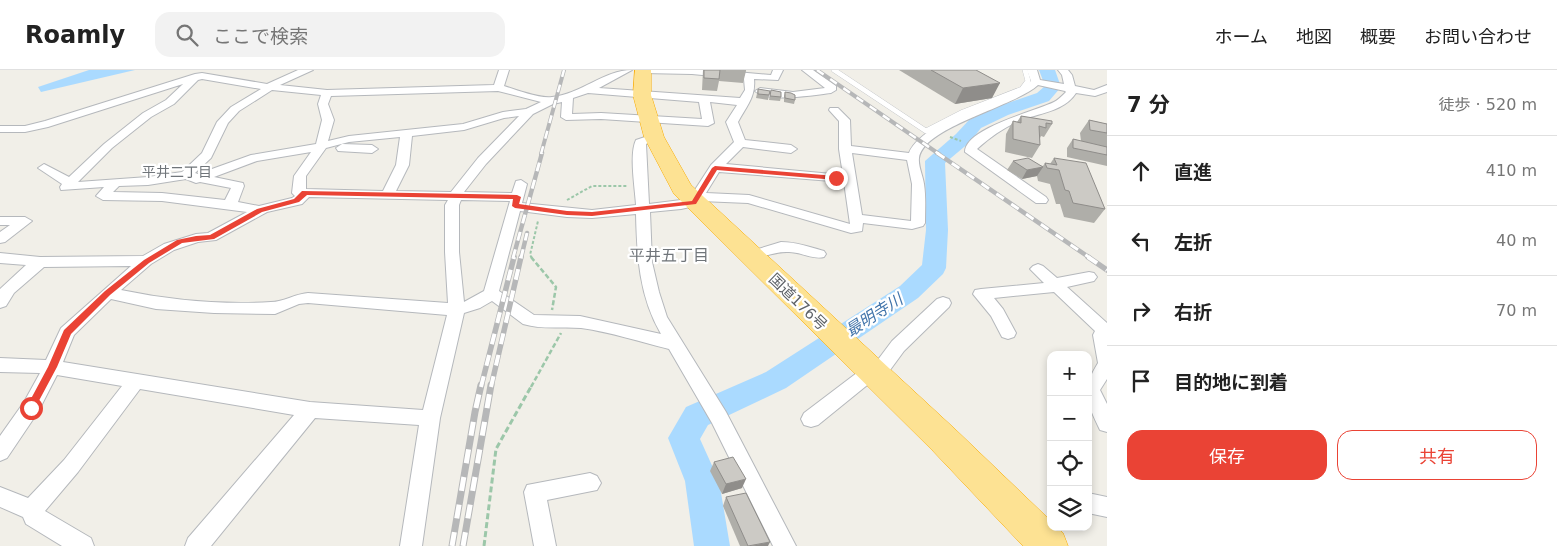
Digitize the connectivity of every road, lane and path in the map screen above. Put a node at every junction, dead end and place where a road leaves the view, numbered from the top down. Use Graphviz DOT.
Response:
graph roads {
  1 [pos="308,70"];
  2 [pos="504,70"];
  3 [pos="627,70"];
  4 [pos="643,70"];
  5 [pos="778,70"];
  6 [pos="807,70"];
  7 [pos="834,70"];
  8 [pos="1025,70"];
  9 [pos="1063,70"];
  10 [pos="193,73"];
  11 [pos="749,76"];
  12 [pos="1037,79"];
  13 [pos="269,87"];
  14 [pos="498,88"];
  15 [pos="1068,88"];
  16 [pos="1107,88"];
  17 [pos="586,90"];
  18 [pos="750,90"];
  19 [pos="1095,92"];
  20 [pos="328,93"];
  21 [pos="642,95"];
  22 [pos="568,96"];
  23 [pos="704,100"];
  24 [pos="550,101"];
  25 [pos="1104,101"];
  26 [pos="745,102"];
  27 [pos="834,110"];
  28 [pos="528,112"];
  29 [pos="0,129"];
  30 [pos="651,129"];
  31 [pos="406,132"];
  32 [pos="946,135"];
  33 [pos="740,143"];
  34 [pos="967,143"];
  35 [pos="323,146"];
  36 [pos="372,149"];
  37 [pos="791,149"];
  38 [pos="846,149"];
  39 [pos="913,158"];
  40 [pos="44,168"];
  41 [pos="715,168"];
  42 [pos="191,177"];
  43 [pos="850,179"];
  44 [pos="115,182"];
  45 [pos="70,183"];
  46 [pos="640,188"];
  47 [pos="304,193"];
  48 [pos="388,194"];
  49 [pos="518,196"];
  50 [pos="455,197"];
  51 [pos="696,200"];
  52 [pos="1041,200"];
  53 [pos="230,205"];
  54 [pos="643,208"];
  55 [pos="260,210"];
  56 [pos="552,211"];
  57 [pos="856,218"];
  58 [pos="0,221"];
  59 [pos="0,239"];
  60 [pos="819,254"];
  61 [pos="750,256"];
  62 [pos="0,258"];
  63 [pos="40,262"];
  64 [pos="146,262"];
  65 [pos="1038,269"];
  66 [pos="1089,277"];
  67 [pos="1054,285"];
  68 [pos="108,293"];
  69 [pos="491,293"];
  70 [pos="0,302"];
  71 [pos="943,303"];
  72 [pos="458,309"];
  73 [pos="554,321"];
  74 [pos="1105,330"];
  75 [pos="1008,333"];
  76 [pos="675,344"];
  77 [pos="0,365"];
  78 [pos="52,367"];
  79 [pos="874,373"];
  80 [pos="136,381"];
  81 [pos="310,410"];
  82 [pos="430,418"];
  83 [pos="811,419"];
  84 [pos="1107,424"];
  85 [pos="0,452"];
  86 [pos="590,483"];
  87 [pos="0,497"];
  88 [pos="1092,504"];
  89 [pos="1107,507"];
  90 [pos="32,510"];
  91 [pos="1043,529"];
  92 [pos="83,546"];
  93 [pos="196,546"];
  94 [pos="411,546"];
  95 [pos="484,546"];
  96 [pos="545,546"];
  97 [pos="785,546"];
  1 -- 13 [label="street"];
  2 -- 14 [label="street"];
  3 -- 17 [label="street"];
  4 -- 11 [label="street"];
  4 -- 21 [label="highway, 国道176号"];
  5 -- 11 [label="street"];
  6 -- 18 [label="street"];
  7 -- 8 [label="lane"];
  9 -- 15 [label="street"];
  10 -- 13 [label="street"];
  10 -- 29 [label="street"];
  10 -- 45 [label="street"];
  11 -- 18 [label="street"];
  12 -- 15 [label="street"];
  12 -- 39 [label="street"];
  13 -- 20 [label="street"];
  13 -- 42 [label="street"];
  14 -- 20 [label="street"];
  14 -- 24 [label="street"];
  15 -- 19 [label="street"];
  15 -- 52 [label="street"];
  16 -- 19 [label="street"];
  17 -- 21 [label="street"];
  17 -- 22 [label="street"];
  18 -- 26 [label="street"];
  19 -- 25 [label="street"];
  20 -- 35 [label="street"];
  21 -- 23 [label="street"];
  21 -- 30 [label="highway, 国道176号"];
  22 -- 24 [label="street"];
  22 -- 30 [label="street"];
  23 -- 26 [label="street"];
  23 -- 30 [label="street"];
  24 -- 28 [label="street"];
  26 -- 33 [label="street"];
  27 -- 38 [label="street"];
  28 -- 31 [label="street"];
  28 -- 50 [label="street"];
  30 -- 46 [label="street"];
  30 -- 51 [label="highway, 国道176号"];
  31 -- 35 [label="street"];
  31 -- 48 [label="street"];
  32 -- 34 [label="path"];
  33 -- 37 [label="street"];
  33 -- 41 [label="street"];
  35 -- 36 [label="street"];
  35 -- 42 [label="street"];
  35 -- 47 [label="street"];
  38 -- 39 [label="street"];
  38 -- 43 [label="street"];
  39 -- 57 [label="street"];
  40 -- 45 [label="street"];
  41 -- 43 [label="street"];
  41 -- 51 [label="street"];
  42 -- 44 [label="street"];
  42 -- 53 [label="street"];
  43 -- 57 [label="street"];
  44 -- 45 [label="street"];
  44 -- 53 [label="street"];
  46 -- 54 [label="street"];
  46 -- 56 [label="path"];
  47 -- 48 [label="street"];
  47 -- 55 [label="street"];
  48 -- 50 [label="street"];
  49 -- 50 [label="street"];
  49 -- 56 [label="street"];
  49 -- 69 [label="street"];
  50 -- 72 [label="street"];
  51 -- 54 [label="street"];
  51 -- 57 [label="street"];
  51 -- 61 [label="highway, 国道176号"];
  53 -- 55 [label="street"];
  54 -- 56 [label="street"];
  54 -- 76 [label="street"];
  55 -- 64 [label="street"];
  56 -- 73 [label="path"];
  58 -- 59 [label="street"];
  60 -- 61 [label="street"];
  61 -- 79 [label="highway, 国道176号"];
  62 -- 63 [label="street"];
  63 -- 64 [label="street"];
  63 -- 70 [label="street"];
  64 -- 68 [label="street"];
  65 -- 67 [label="street"];
  66 -- 67 [label="street"];
  67 -- 74 [label="street"];
  67 -- 75 [label="street"];
  68 -- 72 [label="street"];
  68 -- 78 [label="street"];
  69 -- 72 [label="street"];
  69 -- 73 [label="street"];
  71 -- 79 [label="street"];
  72 -- 82 [label="street"];
  73 -- 76 [label="street"];
  73 -- 95 [label="path"];
  74 -- 84 [label="street"];
  76 -- 97 [label="street"];
  77 -- 78 [label="street"];
  78 -- 80 [label="street"];
  78 -- 85 [label="street"];
  79 -- 83 [label="street"];
  79 -- 91 [label="highway, 国道176号"];
  80 -- 81 [label="street"];
  80 -- 90 [label="street"];
  81 -- 82 [label="street"];
  81 -- 93 [label="street"];
  82 -- 94 [label="street"];
  86 -- 96 [label="street"];
  87 -- 90 [label="street"];
  88 -- 89 [label="street"];
  90 -- 92 [label="street"];
}
